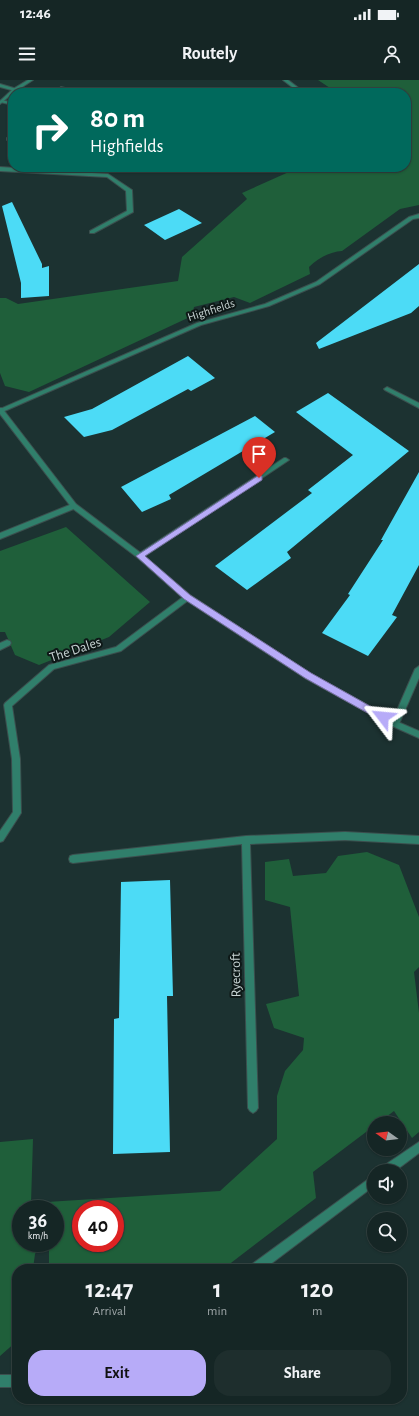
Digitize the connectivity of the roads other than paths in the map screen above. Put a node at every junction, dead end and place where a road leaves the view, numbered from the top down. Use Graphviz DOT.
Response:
graph roads {
  1 [pos="31,80"];
  2 [pos="285,80"];
  3 [pos="0,84"];
  4 [pos="10,88"];
  5 [pos="18,88"];
  6 [pos="296,88"];
  7 [pos="46,172"];
  8 [pos="419,216"];
  9 [pos="92,232"];
  10 [pos="387,389"];
  11 [pos="419,406"];
  12 [pos="0,411"];
  13 [pos="286,460"];
  14 [pos="74,506"];
  15 [pos="0,536"];
  16 [pos="140,556"];
  17 [pos="187,597"];
  18 [pos="419,669"];
  19 [pos="395,724"];
  20 [pos="419,735"];
  21 [pos="0,838"];
  22 [pos="246,840"];
  23 [pos="419,840"];
  24 [pos="73,859"];
  25 [pos="253,1108"];
  26 [pos="419,1147"];
  27 [pos="396,1164"];
  28 [pos="367,1185"];
  29 [pos="261,1264"];
  30 [pos="0,1381"];
  31 [pos="12,1381"];
  1 -- 5 [label="street"];
  2 -- 6 [label="street"];
  3 -- 4 [label="street"];
  7 -- 9 [label="street"];
  8 -- 12 [label="street, Highfields"];
  10 -- 11 [label="street"];
  12 -- 14 [label="street"];
  13 -- 16 [label="street"];
  14 -- 15 [label="street"];
  14 -- 16 [label="street"];
  16 -- 17 [label="street"];
  17 -- 19 [label="street"];
  17 -- 21 [label="street, The Dales"];
  18 -- 19 [label="street"];
  19 -- 20 [label="street"];
  22 -- 23 [label="street"];
  22 -- 24 [label="street"];
  22 -- 25 [label="street, Ryecroft"];
  26 -- 27 [label="street"];
  28 -- 29 [label="street"];
  30 -- 31 [label="street"];
}
